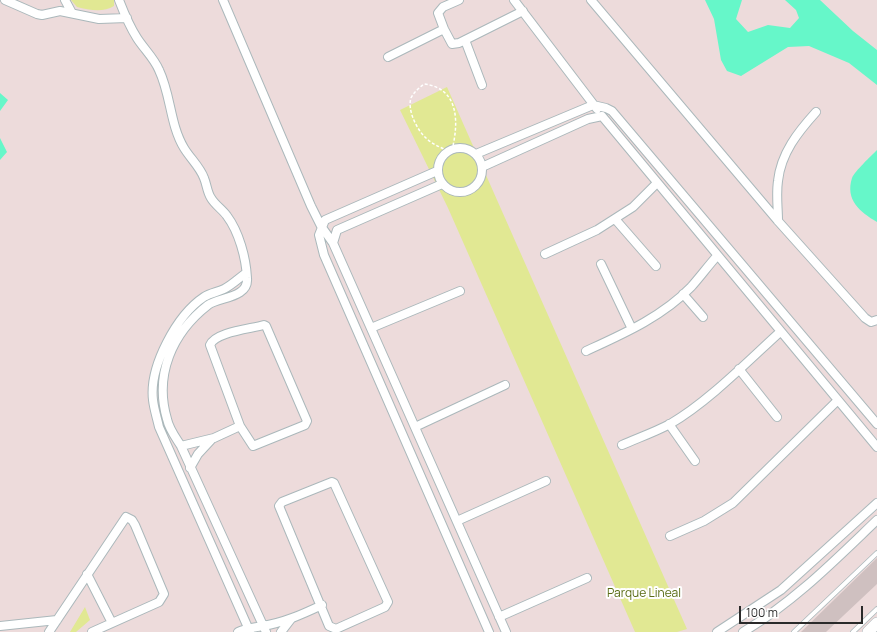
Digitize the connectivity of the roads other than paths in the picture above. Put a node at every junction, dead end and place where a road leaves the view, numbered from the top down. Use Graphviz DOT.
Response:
graph roads {
  1 [pos="5,0"];
  2 [pos="65,0"];
  3 [pos="119,0"];
  4 [pos="223,0"];
  5 [pos="459,0"];
  6 [pos="514,0"];
  7 [pos="591,0"];
  8 [pos="523,11"];
  9 [pos="72,13"];
  10 [pos="127,18"];
  11 [pos="444,29"];
  12 [pos="465,40"];
  13 [pos="388,57"];
  14 [pos="482,85"];
  15 [pos="596,105"];
  16 [pos="816,112"];
  17 [pos="602,116"];
  18 [pos="476,154"];
  19 [pos="482,167"];
  20 [pos="437,171"];
  21 [pos="442,184"];
  22 [pos="656,184"];
  23 [pos="615,219"];
  24 [pos="778,221"];
  25 [pos="321,226"];
  26 [pos="333,243"];
  27 [pos="545,254"];
  28 [pos="717,256"];
  29 [pos="601,264"];
  30 [pos="656,266"];
  31 [pos="246,273"];
  32 [pos="230,285"];
  33 [pos="760,285"];
  34 [pos="460,291"];
  35 [pos="683,294"];
  36 [pos="749,295"];
  37 [pos="206,296"];
  38 [pos="235,296"];
  39 [pos="214,302"];
  40 [pos="703,317"];
  41 [pos="877,320"];
  42 [pos="371,328"];
  43 [pos="632,329"];
  44 [pos="780,332"];
  45 [pos="586,351"];
  46 [pos="739,369"];
  47 [pos="505,385"];
  48 [pos="838,400"];
  49 [pos="778,417"];
  50 [pos="167,421"];
  51 [pos="669,424"];
  52 [pos="877,424"];
  53 [pos="240,426"];
  54 [pos="159,427"];
  55 [pos="415,427"];
  56 [pos="214,438"];
  57 [pos="622,445"];
  58 [pos="180,446"];
  59 [pos="877,447"];
  60 [pos="695,461"];
  61 [pos="190,468"];
  62 [pos="436,473"];
  63 [pos="422,479"];
  64 [pos="546,481"];
  65 [pos="206,502"];
  66 [pos="877,502"];
  67 [pos="195,507"];
  68 [pos="877,520"];
  69 [pos="457,521"];
  70 [pos="670,536"];
  71 [pos="824,551"];
  72 [pos="877,554"];
  73 [pos="833,561"];
  74 [pos="87,574"];
  75 [pos="587,578"];
  76 [pos="322,605"];
  77 [pos="877,609"];
  78 [pos="499,616"];
  79 [pos="291,619"];
  80 [pos="57,620"];
  81 [pos="112,623"];
  82 [pos="877,623"];
  83 [pos="0,626"];
  84 [pos="264,629"];
  85 [pos="249,630"];
  86 [pos="49,632"];
  87 [pos="92,632"];
  88 [pos="238,632"];
  89 [pos="281,632"];
  90 [pos="490,632"];
  91 [pos="506,632"];
  92 [pos="718,632"];
  93 [pos="743,632"];
  94 [pos="794,632"];
  95 [pos="853,632"];
  96 [pos="868,632"];
  1 -- 9 [label="street"];
  2 -- 9 [label="street"];
  3 -- 10 [label="street"];
  4 -- 25 [label="street"];
  5 -- 11 [label="street"];
  6 -- 8 [label="street"];
  7 -- 24 [label="street"];
  8 -- 12 [label="street"];
  8 -- 15 [label="street"];
  9 -- 10 [label="street"];
  10 -- 31 [label="street"];
  11 -- 12 [label="street"];
  11 -- 13 [label="street"];
  12 -- 14 [label="street"];
  15 -- 17 [label="street"];
  15 -- 18 [label="street"];
  15 -- 33 [label="street"];
  16 -- 24 [label="street"];
  17 -- 19 [label="street"];
  17 -- 22 [label="street"];
  18 -- 19 [label="street"];
  18 -- 20 [label="street"];
  19 -- 21 [label="street"];
  20 -- 21 [label="street"];
  20 -- 25 [label="street"];
  21 -- 26 [label="street"];
  22 -- 23 [label="street"];
  22 -- 28 [label="street"];
  23 -- 27 [label="street"];
  23 -- 30 [label="street"];
  24 -- 41 [label="street"];
  25 -- 26 [label="street"];
  25 -- 63 [label="street"];
  26 -- 42 [label="street"];
  28 -- 35 [label="street"];
  28 -- 36 [label="street"];
  29 -- 43 [label="street"];
  31 -- 32 [label="street"];
  31 -- 38 [label="street"];
  32 -- 37 [label="street"];
  32 -- 38 [label="street"];
  33 -- 36 [label="street"];
  33 -- 52 [label="street"];
  34 -- 42 [label="street"];
  35 -- 40 [label="street"];
  35 -- 43 [label="street"];
  36 -- 44 [label="street"];
  37 -- 39 [label="street"];
  37 -- 54 [label="street"];
  38 -- 39 [label="street"];
  39 -- 50 [label="street"];
  42 -- 55 [label="street"];
  43 -- 45 [label="street"];
  44 -- 46 [label="street"];
  44 -- 48 [label="street"];
  46 -- 49 [label="street"];
  46 -- 51 [label="street"];
  47 -- 55 [label="street"];
  48 -- 59 [label="street"];
  48 -- 70 [label="street"];
  50 -- 54 [label="street"];
  50 -- 58 [label="street"];
  51 -- 57 [label="street"];
  51 -- 60 [label="street"];
  53 -- 53 [label="street"];
  53 -- 56 [label="street"];
  54 -- 67 [label="street"];
  55 -- 62 [label="street"];
  56 -- 58 [label="street"];
  56 -- 61 [label="street"];
  58 -- 61 [label="street"];
  61 -- 65 [label="street"];
  62 -- 63 [label="street"];
  62 -- 69 [label="street"];
  63 -- 90 [label="street"];
  64 -- 69 [label="street"];
  65 -- 67 [label="street"];
  65 -- 84 [label="street"];
  66 -- 71 [label="street"];
  67 -- 85 [label="street"];
  68 -- 73 [label="street"];
  69 -- 78 [label="street"];
  71 -- 73 [label="street"];
  71 -- 92 [label="street"];
  72 -- 94 [label="lane"];
  73 -- 93 [label="street"];
  74 -- 80 [label="street"];
  74 -- 81 [label="street"];
  74 -- 81 [label="street"];
  75 -- 78 [label="street"];
  76 -- 76 [label="street"];
  76 -- 79 [label="street"];
  77 -- 95 [label="lane"];
  78 -- 91 [label="street"];
  79 -- 84 [label="street"];
  79 -- 89 [label="street"];
  80 -- 83 [label="street"];
  80 -- 86 [label="street"];
  81 -- 87 [label="street"];
  82 -- 96 [label="street"];
  84 -- 85 [label="street"];
  85 -- 88 [label="street"];
}
